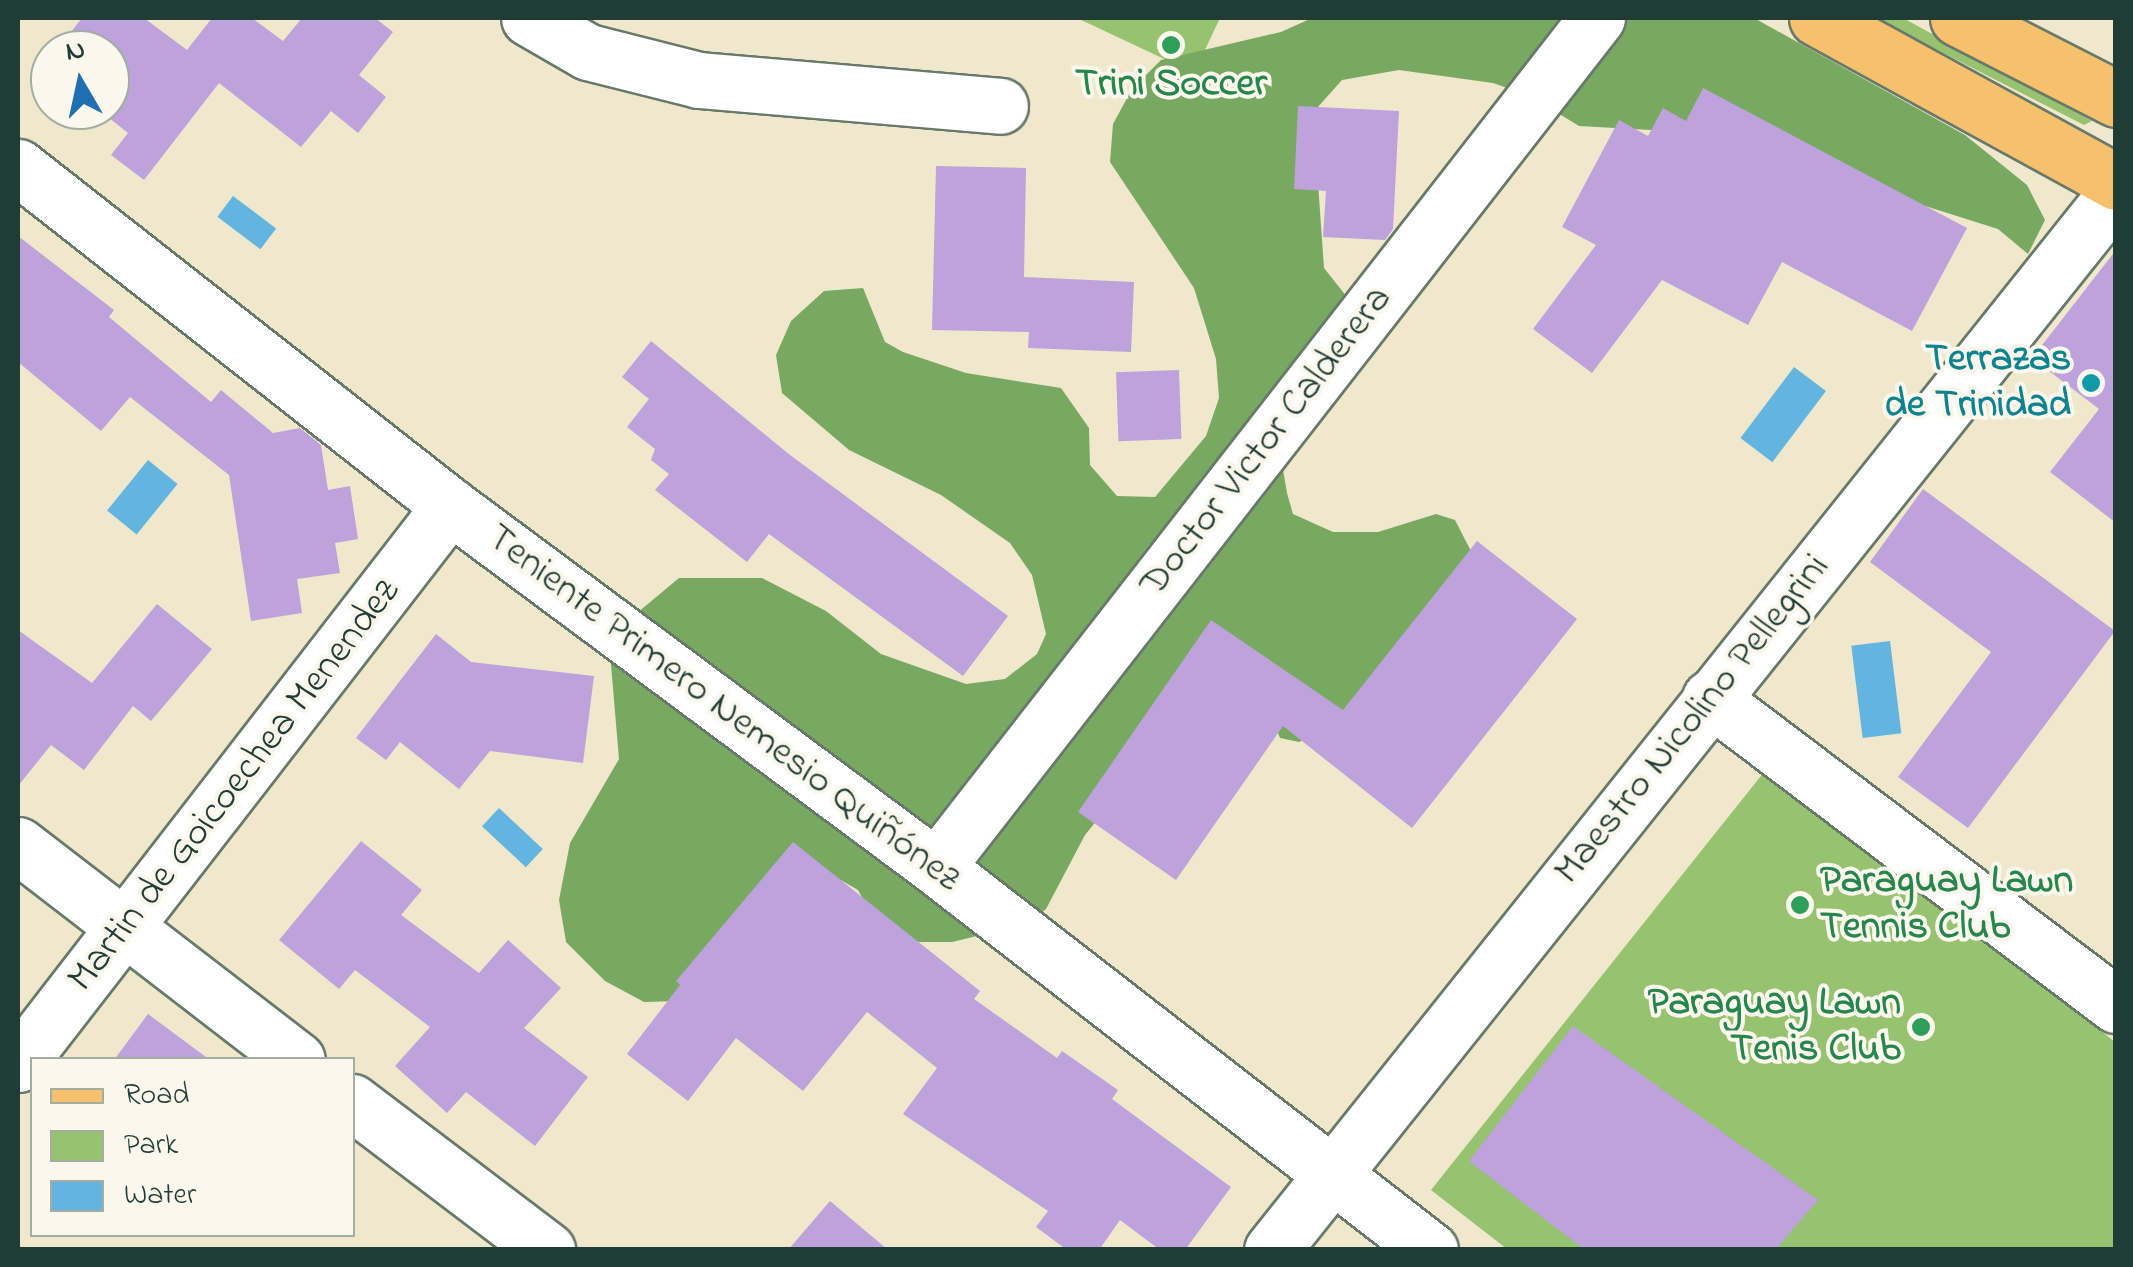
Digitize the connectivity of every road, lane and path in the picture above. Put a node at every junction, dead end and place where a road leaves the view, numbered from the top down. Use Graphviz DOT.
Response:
graph roads {
  1 [pos="528,18"];
  2 [pos="1597,18"];
  3 [pos="1818,18"];
  4 [pos="1958,18"];
  5 [pos="2116,100"];
  6 [pos="1000,106"];
  7 [pos="18,168"];
  8 [pos="2116,182"];
  9 [pos="2116,193"];
  10 [pos="450,506"];
  11 [pos="1710,698"];
  12 [pos="18,845"];
  13 [pos="936,866"];
  14 [pos="127,930"];
  15 [pos="2116,1005"];
  16 [pos="293,1057"];
  17 [pos="18,1064"];
  18 [pos="355,1104"];
  19 [pos="1330,1173"];
  20 [pos="547,1250"];
  21 [pos="1272,1250"];
  22 [pos="1430,1250"];
  1 -- 6 [label="street"];
  2 -- 13 [label="street, Doctor Victor Calderera"];
  3 -- 8 [label="main road"];
  4 -- 5 [label="main road"];
  7 -- 10 [label="street, Teniente Primero Nemesio Quiñónez"];
  9 -- 11 [label="street, Maestro Nicolino Pellegrini"];
  10 -- 13 [label="street, Teniente Primero Nemesio Quiñónez"];
  10 -- 14 [label="street, Martin de Goicoechea Menendez"];
  11 -- 15 [label="street"];
  11 -- 19 [label="street, Maestro Nicolino Pellegrini"];
  12 -- 14 [label="street"];
  13 -- 19 [label="street, Teniente Primero Nemesio Quiñónez"];
  14 -- 16 [label="street"];
  14 -- 17 [label="street, Martin de Goicoechea Menendez"];
  18 -- 20 [label="street"];
  19 -- 21 [label="street, Maestro Nicolino Pellegrini"];
  19 -- 22 [label="street, Teniente Primero Nemesio Quiñónez"];
}
